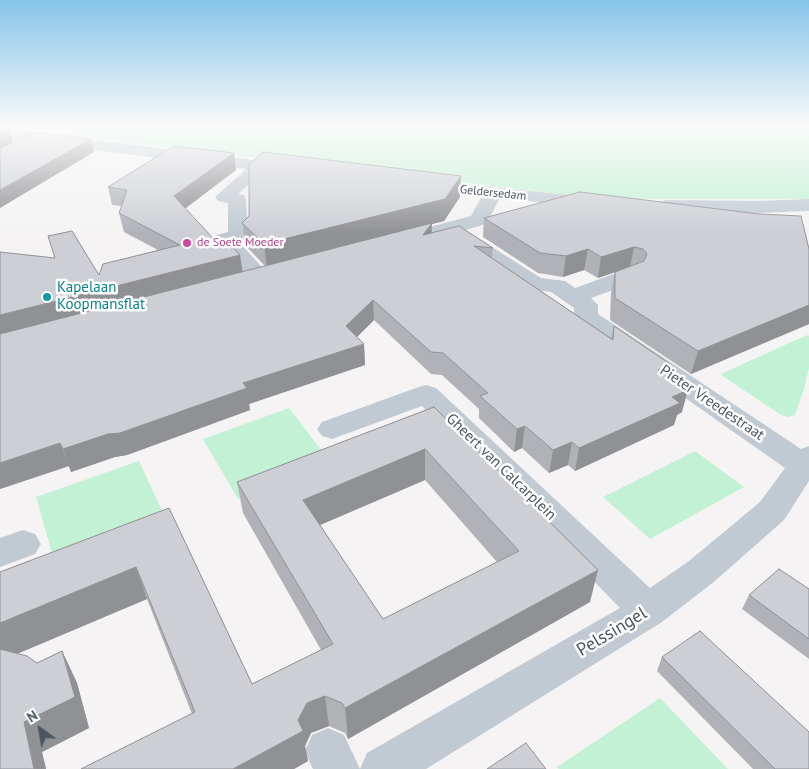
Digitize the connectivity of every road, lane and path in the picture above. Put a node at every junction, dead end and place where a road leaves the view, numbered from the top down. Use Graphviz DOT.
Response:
graph roads {
  1 [pos="228,161"];
  2 [pos="261,165"];
  3 [pos="300,170"];
  4 [pos="408,183"];
  5 [pos="493,194"];
  6 [pos="608,204"];
  7 [pos="809,205"];
  8 [pos="653,206"];
  9 [pos="451,228"];
  10 [pos="375,248"];
  11 [pos="630,276"];
  12 [pos="261,278"];
  13 [pos="573,296"];
  14 [pos="332,429"];
  15 [pos="807,462"];
  16 [pos="648,611"];
  17 [pos="383,769"];
  1 -- 2 [label="street"];
  2 -- 3 [label="street"];
  2 -- 12 [label="street"];
  4 -- 5 [label="street, Geldersedam"];
  5 -- 6 [label="street, Geldersedam"];
  5 -- 9 [label="street"];
  7 -- 8 [label="street"];
  9 -- 10 [label="street"];
  9 -- 13 [label="street, Pieter Vreedestraat"];
  11 -- 13 [label="street"];
  13 -- 15 [label="street, Pieter Vreedestraat"];
  14 -- 16 [label="street, Gheert van Calcarplein"];
  15 -- 16 [label="street, Pelssingel"];
  16 -- 17 [label="street, Pelssingel"];
}
